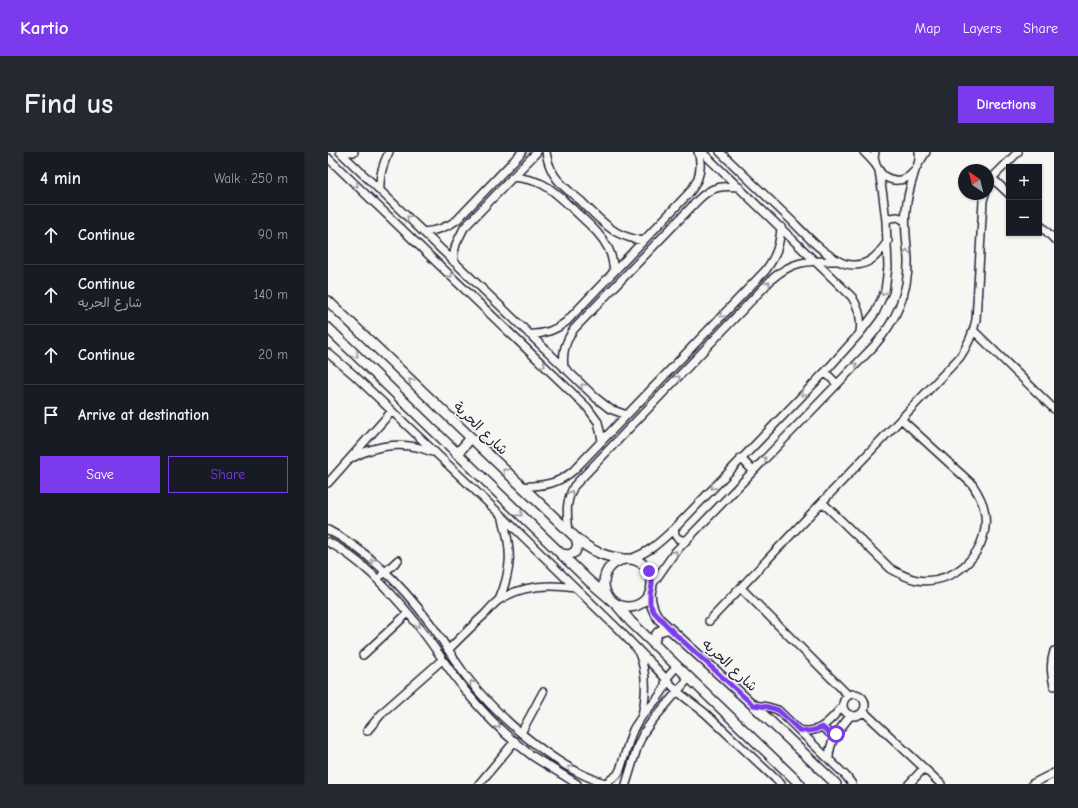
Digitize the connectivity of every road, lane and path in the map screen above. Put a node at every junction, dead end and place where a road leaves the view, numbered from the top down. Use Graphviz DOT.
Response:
graph roads {
  1 [pos="341,152"];
  2 [pos="354,152"];
  3 [pos="389,152"];
  4 [pos="522,152"];
  5 [pos="536,152"];
  6 [pos="546,152"];
  7 [pos="698,152"];
  8 [pos="702,152"];
  9 [pos="720,152"];
  10 [pos="864,152"];
  11 [pos="875,152"];
  12 [pos="919,152"];
  13 [pos="926,152"];
  14 [pos="1018,152"];
  15 [pos="328,158"];
  16 [pos="877,168"];
  17 [pos="917,168"];
  18 [pos="994,176"];
  19 [pos="512,177"];
  20 [pos="994,180"];
  21 [pos="560,182"];
  22 [pos="739,187"];
  23 [pos="552,190"];
  24 [pos="380,191"];
  25 [pos="1006,191"];
  26 [pos="689,193"];
  27 [pos="698,200"];
  28 [pos="983,200"];
  29 [pos="461,216"];
  30 [pos="602,220"];
  31 [pos="886,221"];
  32 [pos="905,221"];
  33 [pos="468,224"];
  34 [pos="781,227"];
  35 [pos="1042,227"];
  36 [pos="594,229"];
  37 [pos="423,232"];
  38 [pos="1054,238"];
  39 [pos="643,241"];
  40 [pos="888,241"];
  41 [pos="816,261"];
  42 [pos="838,261"];
  43 [pos="454,262"];
  44 [pos="769,265"];
  45 [pos="614,271"];
  46 [pos="778,274"];
  47 [pos="488,295"];
  48 [pos="328,301"];
  49 [pos="480,304"];
  50 [pos="571,317"];
  51 [pos="579,324"];
  52 [pos="328,328"];
  53 [pos="974,331"];
  54 [pos="328,332"];
  55 [pos="860,333"];
  56 [pos="529,334"];
  57 [pos="337,337"];
  58 [pos="328,353"];
  59 [pos="564,368"];
  60 [pos="825,372"];
  61 [pos="656,384"];
  62 [pos="837,384"];
  63 [pos="665,391"];
  64 [pos="596,398"];
  65 [pos="587,407"];
  66 [pos="1054,409"];
  67 [pos="392,411"];
  68 [pos="626,415"];
  69 [pos="901,418"];
  70 [pos="471,438"];
  71 [pos="602,440"];
  72 [pos="436,454"];
  73 [pos="457,454"];
  74 [pos="741,458"];
  75 [pos="350,459"];
  76 [pos="574,470"];
  77 [pos="753,471"];
  78 [pos="582,478"];
  79 [pos="328,483"];
  80 [pos="522,487"];
  81 [pos="822,502"];
  82 [pos="503,517"];
  83 [pos="675,528"];
  84 [pos="328,530"];
  85 [pos="569,532"];
  86 [pos="576,538"];
  87 [pos="687,540"];
  88 [pos="328,542"];
  89 [pos="562,554"];
  90 [pos="626,559"];
  91 [pos="398,560"];
  92 [pos="385,572"];
  93 [pos="378,580"];
  94 [pos="652,585"];
  95 [pos="575,588"];
  96 [pos="740,588"];
  97 [pos="650,594"];
  98 [pos="609,598"];
  99 [pos="499,600"];
  100 [pos="616,604"];
  101 [pos="408,613"];
  102 [pos="710,621"];
  103 [pos="670,629"];
  104 [pos="654,645"];
  105 [pos="636,647"];
  106 [pos="448,650"];
  107 [pos="1054,651"];
  108 [pos="363,655"];
  109 [pos="442,660"];
  110 [pos="677,666"];
  111 [pos="666,678"];
  112 [pos="689,678"];
  113 [pos="1054,686"];
  114 [pos="543,692"];
  115 [pos="678,692"];
  116 [pos="848,695"];
  117 [pos="753,705"];
  118 [pos="843,706"];
  119 [pos="863,711"];
  120 [pos="851,715"];
  121 [pos="642,716"];
  122 [pos="822,727"];
  123 [pos="799,730"];
  124 [pos="368,731"];
  125 [pos="523,735"];
  126 [pos="834,737"];
  127 [pos="517,743"];
  128 [pos="829,759"];
  129 [pos="924,768"];
  130 [pos="1054,773"];
  131 [pos="605,783"];
  132 [pos="479,784"];
  133 [pos="577,784"];
  134 [pos="618,784"];
  135 [pos="626,784"];
  136 [pos="781,784"];
  137 [pos="800,784"];
  138 [pos="836,784"];
  139 [pos="852,784"];
  140 [pos="909,784"];
  141 [pos="941,784"];
  142 [pos="1032,784"];
  1 -- 2 [label="street"];
  1 -- 24 [label="street"];
  3 -- 24 [label="street"];
  4 -- 29 [label="street"];
  5 -- 19 [label="street"];
  6 -- 21 [label="street"];
  7 -- 26 [label="street"];
  8 -- 22 [label="street"];
  9 -- 42 [label="street"];
  10 -- 16 [label="street"];
  11 -- 16 [label="street"];
  12 -- 17 [label="street"];
  13 -- 17 [label="street"];
  14 -- 18 [label="street"];
  15 -- 49 [label="street, one-way"];
  16 -- 17 [label="street"];
  16 -- 31 [label="street"];
  17 -- 32 [label="street"];
  19 -- 23 [label="street"];
  19 -- 33 [label="street"];
  20 -- 25 [label="street"];
  21 -- 23 [label="street"];
  21 -- 30 [label="street"];
  22 -- 27 [label="street"];
  22 -- 34 [label="street"];
  23 -- 36 [label="street"];
  37 -- 24 [label="street, one-way"];
  26 -- 27 [label="street"];
  26 -- 39 [label="street"];
  27 -- 51 [label="street"];
  28 -- 53 [label="street"];
  29 -- 33 [label="street"];
  29 -- 37 [label="street"];
  30 -- 36 [label="street"];
  30 -- 39 [label="street"];
  31 -- 32 [label="street"];
  31 -- 40 [label="street"];
  62 -- 32 [label="street, one-way"];
  33 -- 43 [label="street"];
  34 -- 41 [label="street"];
  34 -- 44 [label="street"];
  35 -- 38 [label="street"];
  36 -- 45 [label="street"];
  37 -- 43 [label="street"];
  39 -- 45 [label="street"];
  40 -- 42 [label="street"];
  40 -- 55 [label="street, one-way"];
  41 -- 42 [label="street"];
  41 -- 46 [label="street"];
  41 -- 55 [label="street"];
  43 -- 47 [label="street"];
  44 -- 46 [label="street"];
  44 -- 61 [label="street, one-way"];
  45 -- 50 [label="street"];
  63 -- 46 [label="street, one-way"];
  47 -- 49 [label="street"];
  47 -- 56 [label="street"];
  70 -- 48 [label="street, شارع الحرية, one-way"];
  49 -- 65 [label="street, one-way"];
  50 -- 51 [label="street"];
  50 -- 56 [label="street"];
  51 -- 59 [label="street"];
  52 -- 57 [label="street"];
  53 -- 66 [label="street"];
  53 -- 69 [label="street"];
  54 -- 57 [label="street"];
  55 -- 60 [label="street"];
  56 -- 59 [label="street"];
  57 -- 73 [label="street, one-way"];
  58 -- 67 [label="street"];
  64 -- 59 [label="street, one-way"];
  60 -- 62 [label="street"];
  60 -- 74 [label="street, one-way"];
  61 -- 63 [label="street"];
  61 -- 68 [label="street"];
  77 -- 62 [label="street, one-way"];
  63 -- 78 [label="street"];
  64 -- 65 [label="street"];
  64 -- 68 [label="street"];
  65 -- 71 [label="street"];
  67 -- 72 [label="street"];
  67 -- 75 [label="street"];
  68 -- 71 [label="street"];
  69 -- 81 [label="street"];
  69 -- 81 [label="street"];
  70 -- 73 [label="street"];
  80 -- 70 [label="street, شارع الحرية, one-way"];
  71 -- 76 [label="street"];
  72 -- 75 [label="street"];
  72 -- 82 [label="street"];
  73 -- 89 [label="street, one-way"];
  74 -- 77 [label="street"];
  74 -- 83 [label="street, one-way"];
  75 -- 79 [label="street"];
  76 -- 78 [label="street"];
  76 -- 80 [label="street"];
  77 -- 87 [label="street"];
  85 -- 78 [label="street, one-way"];
  80 -- 85 [label="street, شارع الحرية"];
  81 -- 96 [label="street"];
  82 -- 95 [label="street"];
  82 -- 99 [label="street"];
  83 -- 87 [label="street"];
  83 -- 90 [label="street"];
  92 -- 84 [label="street, one-way"];
  85 -- 86 [label="street, شارع الحرية"];
  86 -- 89 [label="street"];
  86 -- 90 [label="street, شارع الحرية"];
  94 -- 87 [label="street, one-way"];
  88 -- 93 [label="street"];
  89 -- 98 [label="street"];
  90 -- 94 [label="street"];
  90 -- 98 [label="street"];
  91 -- 92 [label="street"];
  92 -- 93 [label="street"];
  92 -- 106 [label="street"];
  93 -- 101 [label="street"];
  94 -- 97 [label="street"];
  95 -- 99 [label="street"];
  95 -- 105 [label="street"];
  96 -- 102 [label="street"];
  96 -- 116 [label="street"];
  97 -- 100 [label="street"];
  97 -- 103 [label="street, شارع الحريه"];
  98 -- 100 [label="street"];
  99 -- 106 [label="street"];
  100 -- 104 [label="street"];
  101 -- 108 [label="street"];
  101 -- 109 [label="street, one-way"];
  103 -- 104 [label="street"];
  103 -- 117 [label="street, شارع الحريه"];
  104 -- 110 [label="street"];
  105 -- 111 [label="street"];
  105 -- 121 [label="street"];
  125 -- 106 [label="street, one-way"];
  107 -- 113 [label="street"];
  109 -- 124 [label="street"];
  109 -- 127 [label="street, one-way"];
  110 -- 111 [label="street"];
  110 -- 112 [label="street"];
  111 -- 115 [label="street"];
  111 -- 121 [label="street"];
  112 -- 115 [label="street"];
  112 -- 137 [label="street"];
  114 -- 125 [label="street"];
  115 -- 135 [label="street"];
  115 -- 136 [label="street"];
  116 -- 118 [label="street"];
  116 -- 119 [label="street"];
  117 -- 123 [label="street"];
  117 -- 138 [label="street, شارع الحريه"];
  118 -- 120 [label="street"];
  118 -- 122 [label="street"];
  119 -- 120 [label="street"];
  119 -- 129 [label="street"];
  120 -- 126 [label="street"];
  121 -- 131 [label="street"];
  122 -- 123 [label="street"];
  122 -- 126 [label="street"];
  123 -- 128 [label="street"];
  125 -- 127 [label="street"];
  131 -- 125 [label="street, one-way"];
  126 -- 128 [label="street"];
  127 -- 132 [label="street"];
  127 -- 133 [label="street"];
  128 -- 139 [label="street"];
  129 -- 140 [label="street"];
  129 -- 141 [label="street"];
  130 -- 142 [label="street"];
  131 -- 134 [label="street"];
}
